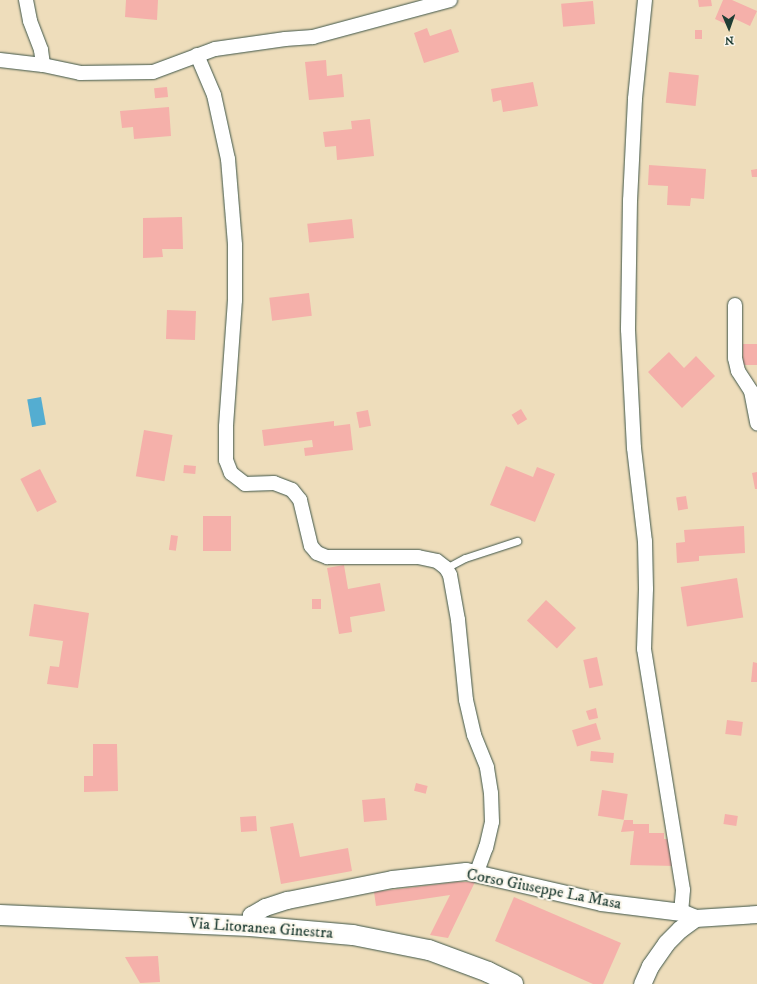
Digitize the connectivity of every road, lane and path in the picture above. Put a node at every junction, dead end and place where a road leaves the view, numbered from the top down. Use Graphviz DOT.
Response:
graph roads {
  1 [pos="26,0"];
  2 [pos="450,0"];
  3 [pos="645,0"];
  4 [pos="196,55"];
  5 [pos="0,60"];
  6 [pos="43,65"];
  7 [pos="735,305"];
  8 [pos="757,423"];
  9 [pos="518,541"];
  10 [pos="446,568"];
  11 [pos="477,872"];
  12 [pos="757,914"];
  13 [pos="0,915"];
  14 [pos="688,915"];
  15 [pos="250,926"];
  16 [pos="513,984"];
  17 [pos="642,984"];
  1 -- 6 [label="street"];
  2 -- 4 [label="street"];
  3 -- 14 [label="street"];
  4 -- 6 [label="street"];
  4 -- 10 [label="street"];
  5 -- 6 [label="street"];
  7 -- 8 [label="street"];
  9 -- 10 [label="lane"];
  10 -- 11 [label="street"];
  11 -- 14 [label="street, Corso Giuseppe La Masa"];
  11 -- 15 [label="street, Corso Giuseppe La Masa"];
  12 -- 14 [label="street, Corso Giuseppe La Masa"];
  13 -- 15 [label="main road, Via Litoranea Ginestra"];
  14 -- 17 [label="street"];
  15 -- 16 [label="main road, Via Litoranea Ginestra"];
}
